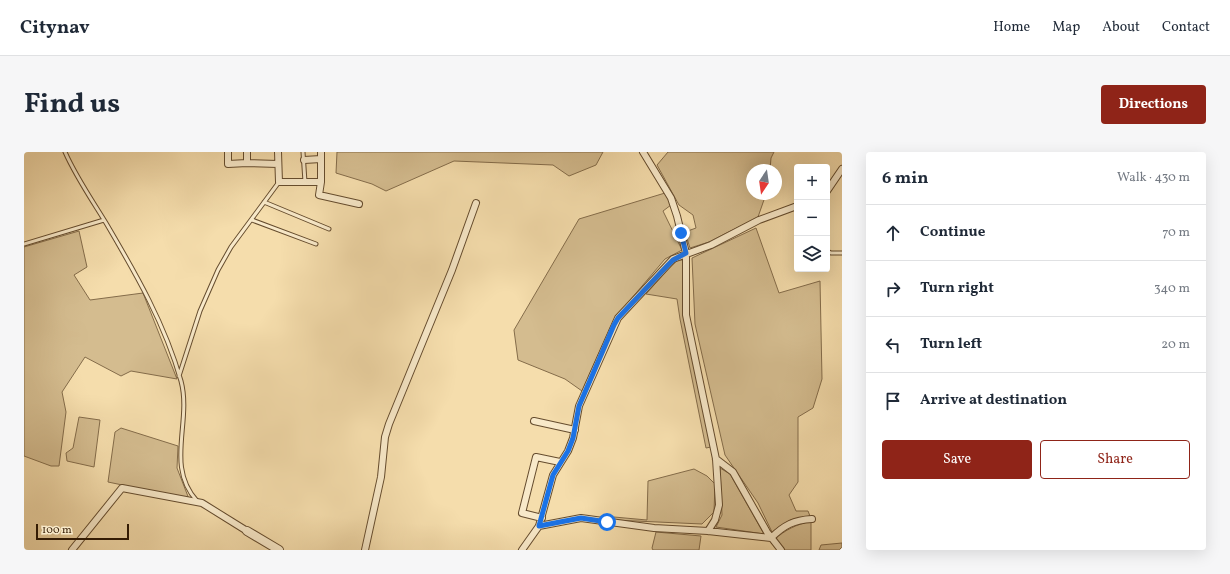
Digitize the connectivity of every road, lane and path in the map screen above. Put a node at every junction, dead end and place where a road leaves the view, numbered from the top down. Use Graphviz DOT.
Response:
graph roads {
  1 [pos="65,152"];
  2 [pos="228,152"];
  3 [pos="247,152"];
  4 [pos="278,152"];
  5 [pos="303,152"];
  6 [pos="643,152"];
  7 [pos="321,155"];
  8 [pos="304,160"];
  9 [pos="247,163"];
  10 [pos="278,164"];
  11 [pos="842,169"];
  12 [pos="279,182"];
  13 [pos="305,182"];
  14 [pos="321,182"];
  15 [pos="830,187"];
  16 [pos="264,202"];
  17 [pos="476,203"];
  18 [pos="359,204"];
  19 [pos="794,207"];
  20 [pos="104,220"];
  21 [pos="252,220"];
  22 [pos="329,229"];
  23 [pos="24,244"];
  24 [pos="316,244"];
  25 [pos="830,252"];
  26 [pos="686,253"];
  27 [pos="842,253"];
  28 [pos="180,376"];
  29 [pos="534,421"];
  30 [pos="574,430"];
  31 [pos="716,459"];
  32 [pos="560,462"];
  33 [pos="202,503"];
  34 [pos="542,518"];
  35 [pos="812,519"];
  36 [pos="539,526"];
  37 [pos="247,531"];
  38 [pos="708,531"];
  39 [pos="771,538"];
  40 [pos="72,550"];
  41 [pos="279,550"];
  42 [pos="365,550"];
  43 [pos="522,550"];
  44 [pos="782,550"];
  1 -- 20 [label="lane"];
  2 -- 9 [label="street"];
  3 -- 9 [label="street"];
  4 -- 10 [label="street"];
  5 -- 8 [label="lane"];
  6 -- 26 [label="street"];
  7 -- 8 [label="street"];
  7 -- 14 [label="street"];
  8 -- 13 [label="lane"];
  9 -- 10 [label="street"];
  10 -- 12 [label="street"];
  11 -- 15 [label="street"];
  12 -- 13 [label="street"];
  12 -- 16 [label="lane"];
  13 -- 14 [label="street"];
  14 -- 18 [label="street"];
  16 -- 21 [label="lane"];
  16 -- 22 [label="lane"];
  17 -- 42 [label="street"];
  19 -- 26 [label="street"];
  20 -- 23 [label="lane"];
  20 -- 28 [label="lane"];
  21 -- 24 [label="lane"];
  21 -- 28 [label="lane"];
  25 -- 27 [label="lane"];
  26 -- 30 [label="street"];
  26 -- 31 [label="street"];
  28 -- 33 [label="lane"];
  29 -- 30 [label="street"];
  30 -- 32 [label="street"];
  31 -- 38 [label="street"];
  31 -- 39 [label="street"];
  32 -- 34 [label="street"];
  32 -- 34 [label="street"];
  33 -- 37 [label="street"];
  33 -- 40 [label="street"];
  34 -- 36 [label="street"];
  35 -- 39 [label="street"];
  36 -- 38 [label="street"];
  36 -- 43 [label="street"];
  37 -- 41 [label="street"];
  38 -- 39 [label="street"];
  39 -- 44 [label="street"];
}
